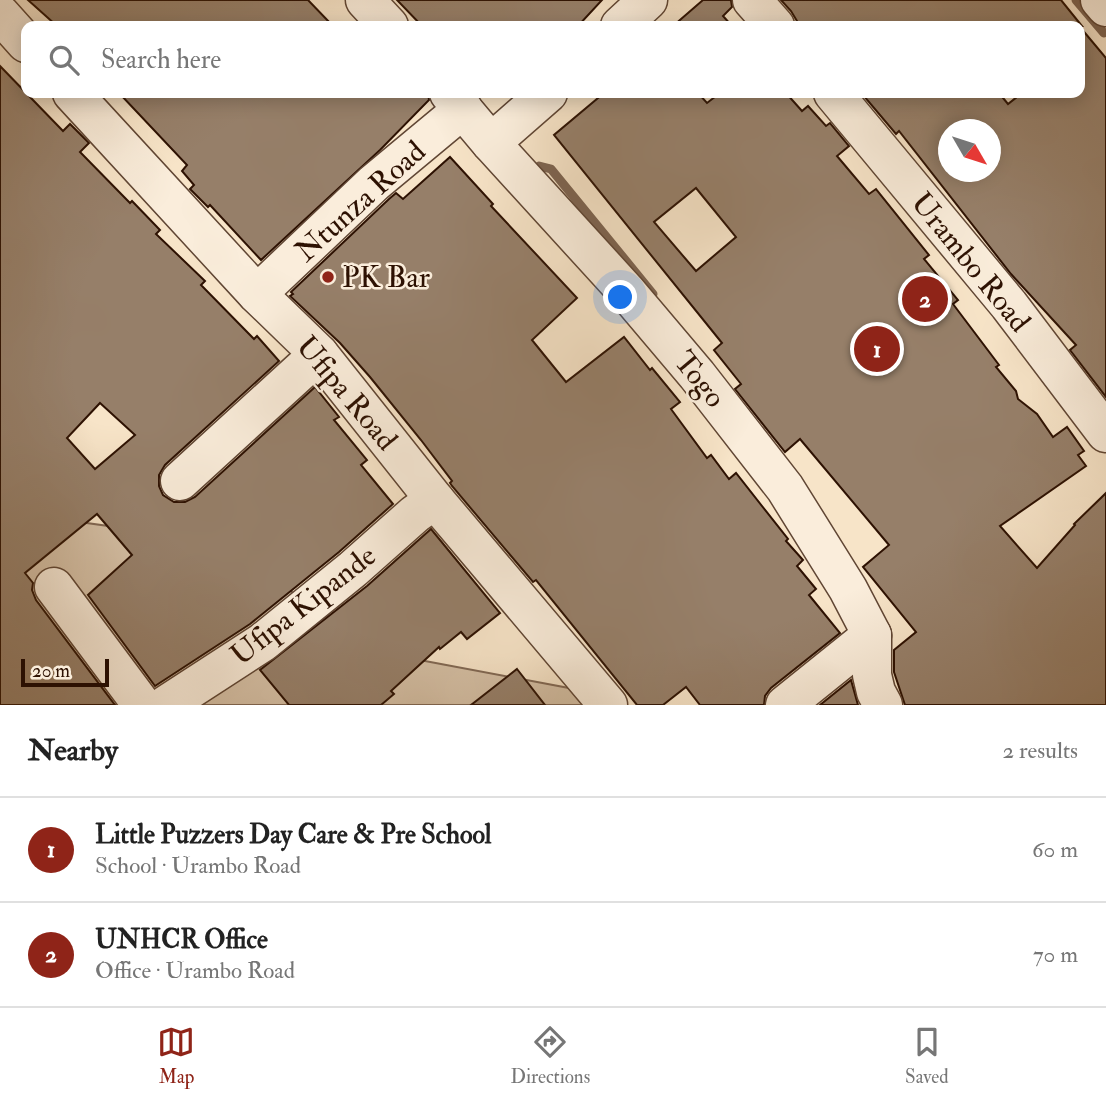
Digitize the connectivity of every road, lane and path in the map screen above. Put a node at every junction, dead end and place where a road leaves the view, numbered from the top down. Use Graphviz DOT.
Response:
graph roads {
  1 [pos="365,0"];
  2 [pos="648,0"];
  3 [pos="752,0"];
  4 [pos="1100,0"];
  5 [pos="1106,7"];
  6 [pos="0,14"];
  7 [pos="384,21"];
  8 [pos="625,21"];
  9 [pos="771,21"];
  10 [pos="21,37"];
  11 [pos="77,98"];
  12 [pos="542,98"];
  13 [pos="837,98"];
  14 [pos="456,101"];
  15 [pos="491,143"];
  16 [pos="257,294"];
  17 [pos="319,354"];
  18 [pos="1106,433"];
  19 [pos="180,481"];
  20 [pos="435,500"];
  21 [pos="54,587"];
  22 [pos="872,635"];
  23 [pos="142,705"];
  24 [pos="166,705"];
  25 [pos="608,705"];
  26 [pos="785,705"];
  27 [pos="883,705"];
  1 -- 7 [label="street"];
  2 -- 8 [label="street"];
  3 -- 9 [label="street"];
  4 -- 5 [label="street"];
  6 -- 10 [label="street"];
  11 -- 16 [label="street, Ufipa Road"];
  12 -- 15 [label="street"];
  13 -- 18 [label="street, Urambo Road"];
  14 -- 15 [label="street, Togo"];
  14 -- 16 [label="street, Ntunza Road"];
  15 -- 22 [label="street, Togo"];
  16 -- 17 [label="street, Ufipa Road"];
  17 -- 19 [label="street"];
  17 -- 20 [label="street, Ufipa Road"];
  20 -- 24 [label="street, Ufipa Kipande"];
  20 -- 25 [label="street, Ufipa Road"];
  21 -- 23 [label="street"];
  22 -- 26 [label="street"];
  22 -- 27 [label="street, Togo"];
}
